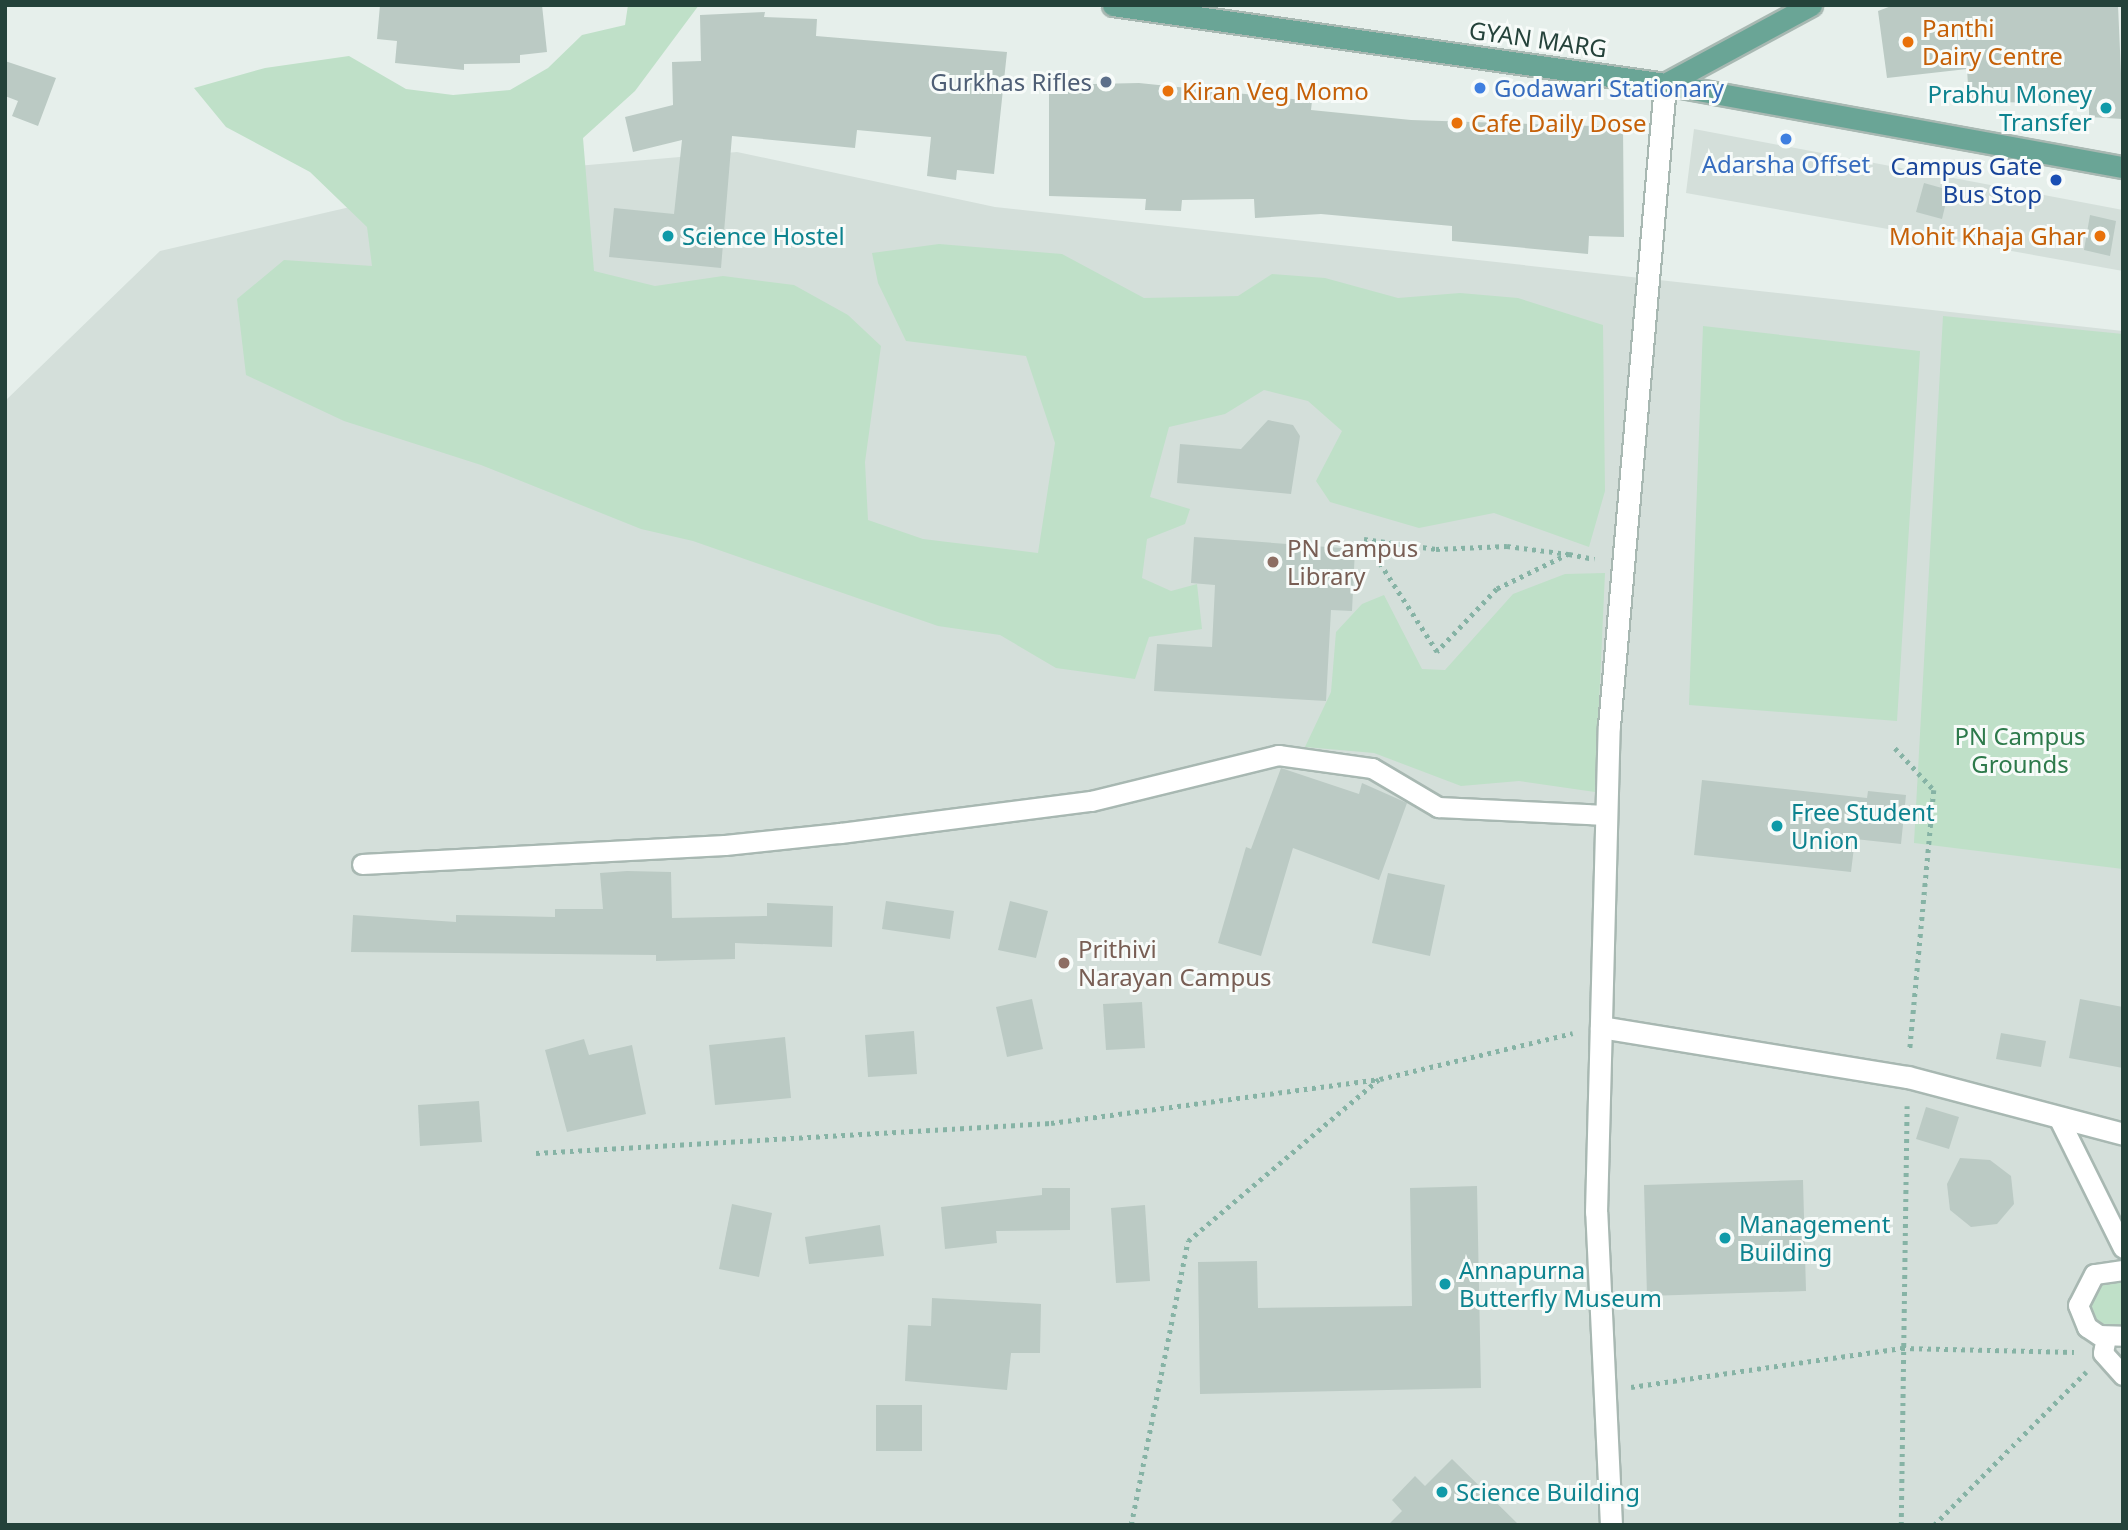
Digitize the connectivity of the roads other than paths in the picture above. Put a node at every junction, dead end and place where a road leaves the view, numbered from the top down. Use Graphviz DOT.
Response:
graph roads {
  1 [pos="1113,5"];
  2 [pos="1811,5"];
  3 [pos="1665,83"];
  4 [pos="2123,167"];
  5 [pos="1607,815"];
  6 [pos="362,864"];
  7 [pos="1601,1027"];
  8 [pos="2058,1117"];
  9 [pos="2123,1134"];
  10 [pos="2122,1260"];
  11 [pos="2111,1342"];
  12 [pos="2123,1375"];
  13 [pos="1611,1525"];
  1 -- 3 [label="main road, GYAN MARG"];
  2 -- 3 [label="main road"];
  3 -- 4 [label="main road, GYAN MARG"];
  3 -- 5 [label="street"];
  5 -- 6 [label="lane"];
  5 -- 7 [label="street"];
  7 -- 8 [label="street"];
  7 -- 13 [label="street"];
  8 -- 9 [label="street"];
  8 -- 10 [label="lane"];
  10 -- 11 [label="lane"];
  11 -- 12 [label="lane"];
}
